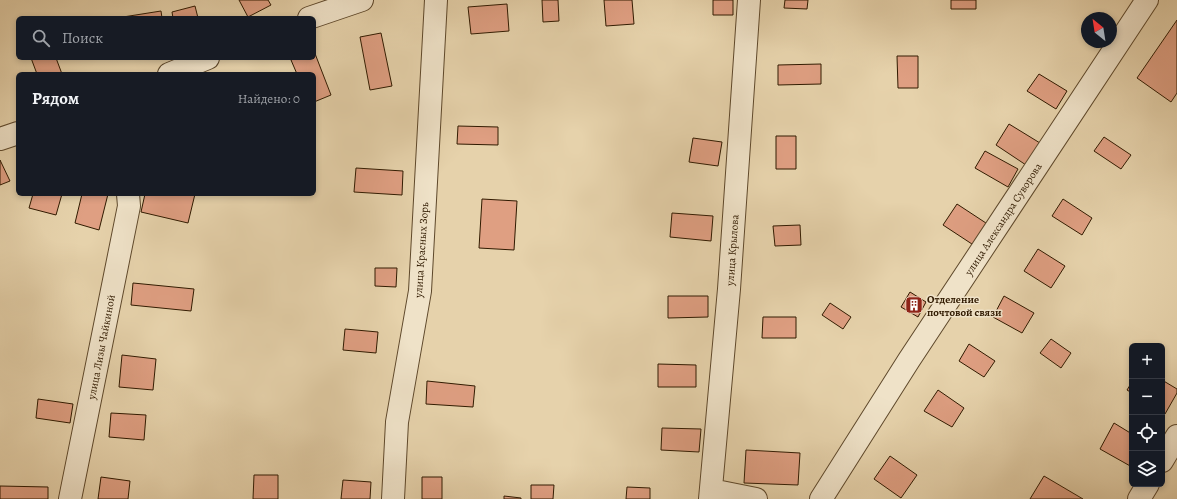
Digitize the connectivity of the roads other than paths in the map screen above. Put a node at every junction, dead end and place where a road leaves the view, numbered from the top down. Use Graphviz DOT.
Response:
graph roads {
  1 [pos="362,0"];
  2 [pos="436,0"];
  3 [pos="749,0"];
  4 [pos="1147,0"];
  5 [pos="315,16"];
  6 [pos="203,60"];
  7 [pos="174,72"];
  8 [pos="16,133"];
  9 [pos="0,139"];
  10 [pos="128,196"];
  11 [pos="1177,436"];
  12 [pos="1165,456"];
  13 [pos="1146,487"];
  14 [pos="711,495"];
  15 [pos="70,499"];
  16 [pos="392,499"];
  17 [pos="756,499"];
  18 [pos="822,499"];
  19 [pos="1139,499"];
  1 -- 5 [label="street"];
  2 -- 16 [label="street, улица Красных Зорь"];
  3 -- 14 [label="street, улица Крылова"];
  4 -- 18 [label="street, улица Александра Суворова"];
  6 -- 7 [label="street"];
  8 -- 9 [label="street"];
  10 -- 15 [label="street, улица Лизы Чайкиной"];
  11 -- 12 [label="street"];
  13 -- 19 [label="street"];
  14 -- 17 [label="street"];
}
